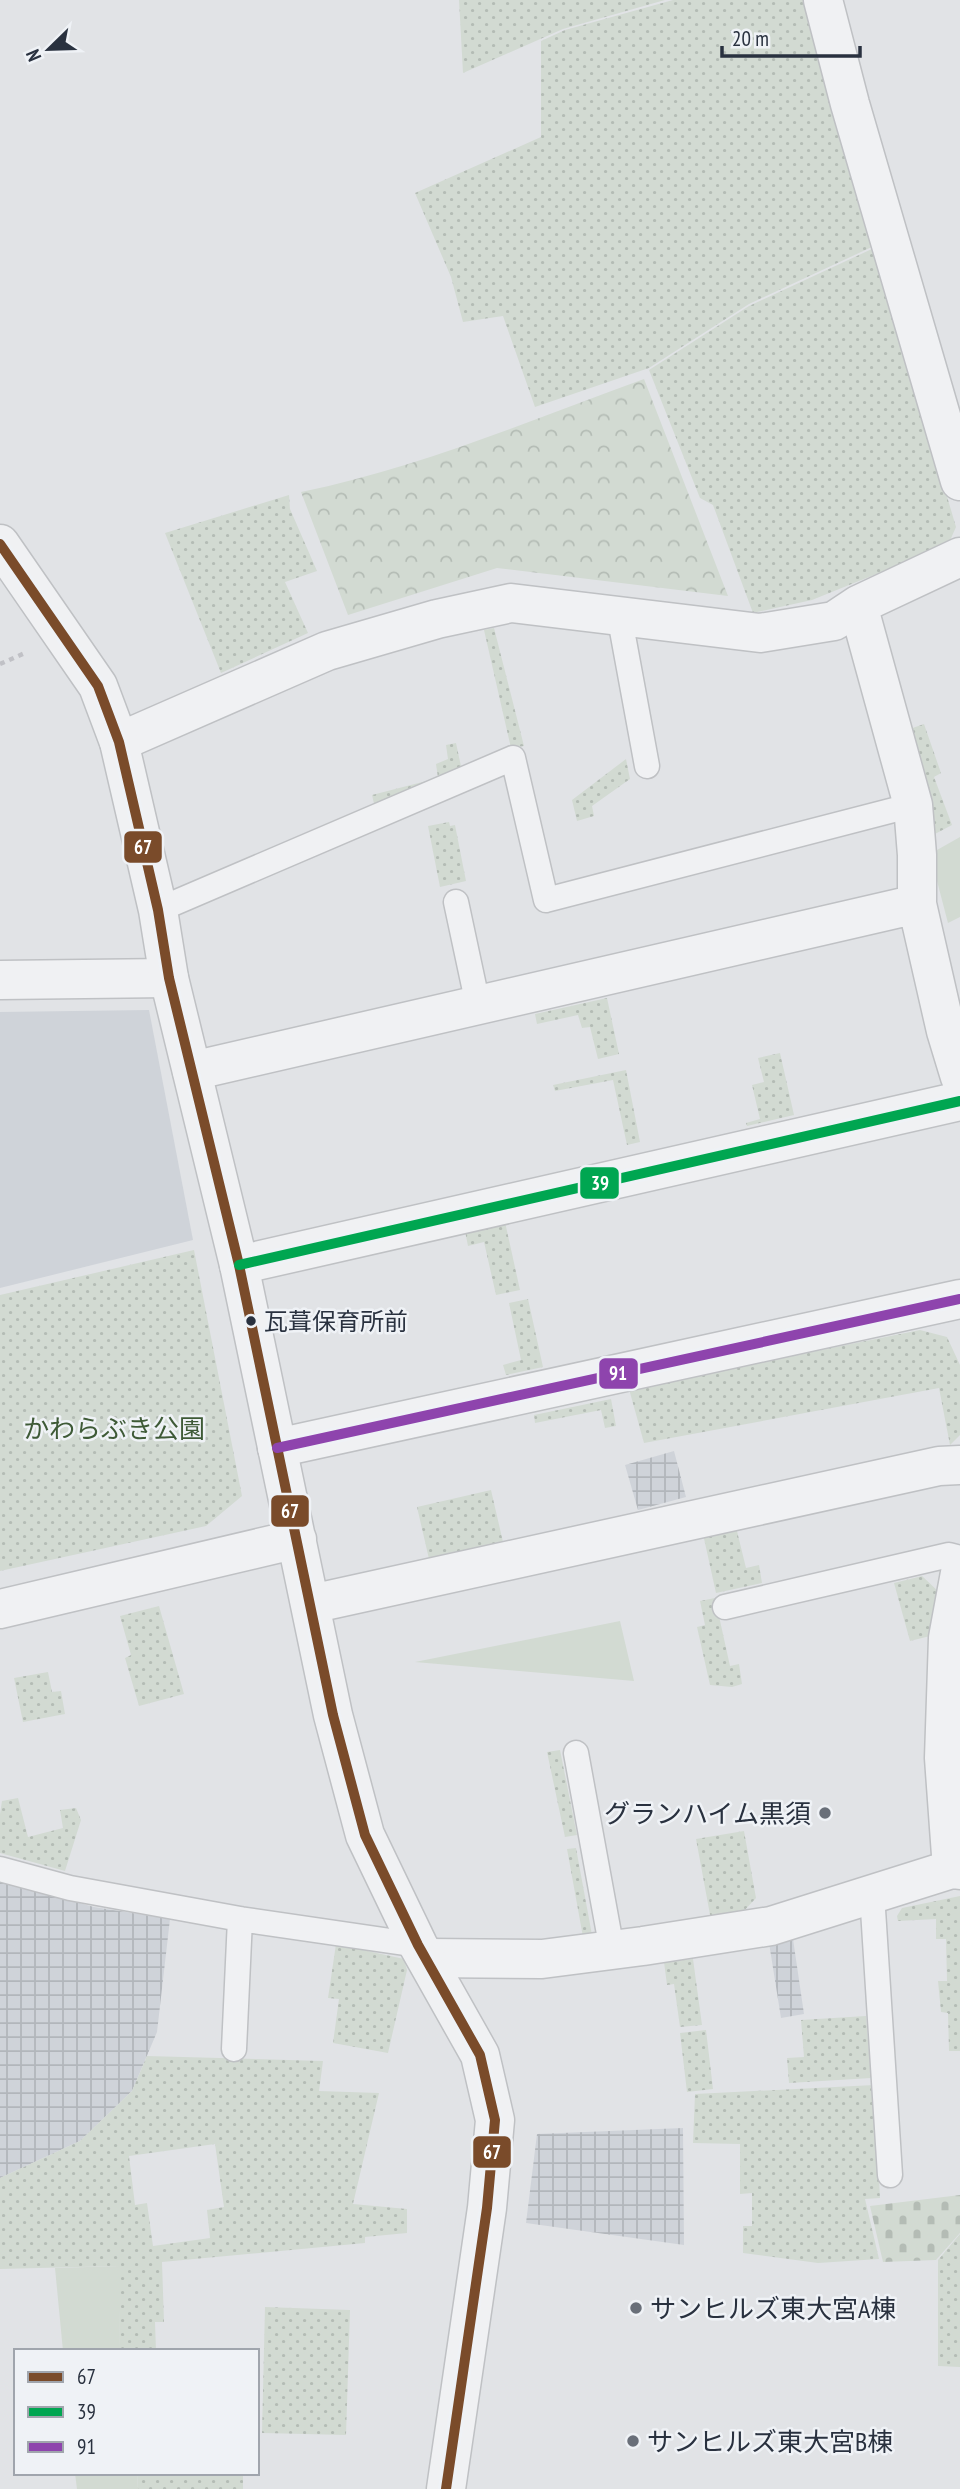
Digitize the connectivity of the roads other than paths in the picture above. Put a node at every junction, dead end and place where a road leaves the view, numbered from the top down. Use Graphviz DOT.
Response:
graph roads {
  1 [pos="822,0"];
  2 [pos="960,481"];
  3 [pos="0,544"];
  4 [pos="960,557"];
  5 [pos="858,605"];
  6 [pos="619,614"];
  7 [pos="119,742"];
  8 [pos="647,766"];
  9 [pos="913,804"];
  10 [pos="456,902"];
  11 [pos="917,904"];
  12 [pos="158,910"];
  13 [pos="169,978"];
  14 [pos="0,980"];
  15 [pos="478,1005"];
  16 [pos="953,1029"];
  17 [pos="191,1071"];
  18 [pos="960,1077"];
  19 [pos="960,1101"];
  20 [pos="239,1265"];
  21 [pos="956,1309"];
  22 [pos="277,1448"];
  23 [pos="960,1465"];
  24 [pos="297,1539"];
  25 [pos="960,1558"];
  26 [pos="960,1573"];
  27 [pos="311,1604"];
  28 [pos="725,1607"];
  29 [pos="0,1609"];
  30 [pos="576,1753"];
  31 [pos="0,1868"];
  32 [pos="956,1869"];
  33 [pos="872,1894"];
  34 [pos="240,1919"];
  35 [pos="612,1950"];
  36 [pos="422,1951"];
  37 [pos="234,2049"];
  38 [pos="890,2175"];
  39 [pos="446,2489"];
  1 -- 2 [label="street"];
  3 -- 7 [label="street"];
  4 -- 5 [label="street"];
  5 -- 6 [label="street"];
  5 -- 9 [label="street"];
  6 -- 7 [label="street"];
  6 -- 8 [label="lane"];
  7 -- 12 [label="street"];
  9 -- 11 [label="street"];
  9 -- 12 [label="lane"];
  10 -- 15 [label="lane"];
  11 -- 15 [label="street"];
  11 -- 16 [label="street"];
  12 -- 13 [label="street"];
  13 -- 14 [label="street"];
  13 -- 17 [label="street"];
  15 -- 17 [label="street"];
  16 -- 18 [label="street"];
  17 -- 20 [label="street"];
  19 -- 20 [label="street"];
  20 -- 22 [label="street"];
  21 -- 22 [label="street"];
  22 -- 24 [label="street"];
  23 -- 27 [label="street"];
  24 -- 27 [label="street"];
  24 -- 29 [label="street"];
  25 -- 28 [label="lane"];
  26 -- 32 [label="street"];
  27 -- 36 [label="street"];
  30 -- 35 [label="lane"];
  31 -- 34 [label="lane"];
  32 -- 33 [label="street"];
  33 -- 35 [label="street"];
  33 -- 38 [label="lane"];
  34 -- 36 [label="lane"];
  34 -- 37 [label="lane"];
  35 -- 36 [label="street"];
  36 -- 39 [label="street"];
}
